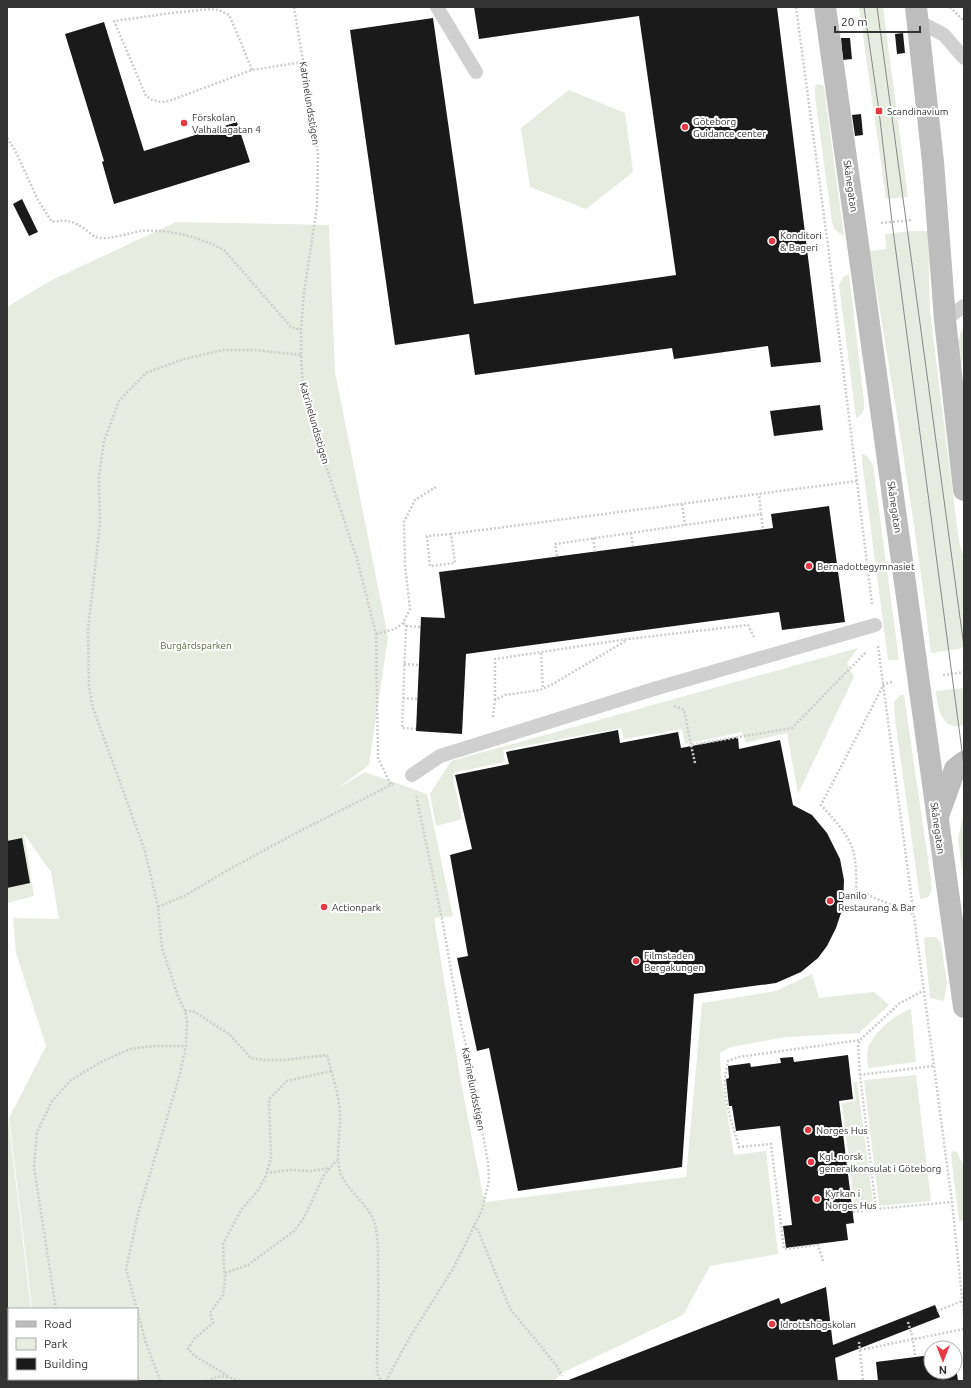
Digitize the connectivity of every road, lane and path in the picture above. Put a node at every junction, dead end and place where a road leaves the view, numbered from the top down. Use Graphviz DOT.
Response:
graph roads {
  1 [pos="294,7"];
  2 [pos="437,7"];
  3 [pos="796,7"];
  4 [pos="825,7"];
  5 [pos="950,7"];
  6 [pos="917,14"];
  7 [pos="964,21"];
  8 [pos="964,58"];
  9 [pos="303,62"];
  10 [pos="252,70"];
  11 [pos="476,72"];
  12 [pos="7,138"];
  13 [pos="937,217"];
  14 [pos="859,243"];
  15 [pos="964,306"];
  16 [pos="945,320"];
  17 [pos="301,330"];
  18 [pos="301,355"];
  19 [pos="857,481"];
  20 [pos="436,487"];
  21 [pos="964,490"];
  22 [pos="759,494"];
  23 [pos="682,504"];
  24 [pos="761,514"];
  25 [pos="685,525"];
  26 [pos="763,529"];
  27 [pos="631,533"];
  28 [pos="451,534"];
  29 [pos="593,538"];
  30 [pos="633,546"];
  31 [pos="595,552"];
  32 [pos="557,556"];
  33 [pos="403,623"];
  34 [pos="875,625"];
  35 [pos="406,626"];
  36 [pos="421,627"];
  37 [pos="376,634"];
  38 [pos="628,639"];
  39 [pos="877,640"];
  40 [pos="541,653"];
  41 [pos="767,656"];
  42 [pos="404,664"];
  43 [pos="419,665"];
  44 [pos="884,684"];
  45 [pos="543,688"];
  46 [pos="654,689"];
  47 [pos="403,698"];
  48 [pos="417,699"];
  49 [pos="495,700"];
  50 [pos="924,726"];
  51 [pos="416,729"];
  52 [pos="492,740"];
  53 [pos="691,745"];
  54 [pos="695,762"];
  55 [pos="961,768"];
  56 [pos="412,775"];
  57 [pos="391,785"];
  58 [pos="937,819"];
  59 [pos="158,908"];
  60 [pos="913,914"];
  61 [pos="924,992"];
  62 [pos="964,1007"];
  63 [pos="185,1011"];
  64 [pos="860,1040"];
  65 [pos="186,1046"];
  66 [pos="933,1066"];
  67 [pos="331,1071"];
  68 [pos="860,1076"];
  69 [pos="338,1160"];
  70 [pos="331,1168"];
  71 [pos="266,1173"];
  72 [pos="952,1202"];
  73 [pos="876,1209"];
  74 [pos="853,1212"];
  75 [pos="473,1226"];
  76 [pos="823,1261"];
  77 [pos="225,1273"];
  78 [pos="962,1301"];
  79 [pos="56,1308"];
  80 [pos="136,1308"];
  81 [pos="937,1311"];
  82 [pos="138,1314"];
  83 [pos="964,1316"];
  84 [pos="908,1322"];
  85 [pos="964,1329"];
  86 [pos="913,1339"];
  87 [pos="858,1342"];
  88 [pos="860,1350"];
  89 [pos="915,1357"];
  90 [pos="228,1376"];
  91 [pos="562,1376"];
  92 [pos="161,1381"];
  93 [pos="207,1381"];
  94 [pos="240,1381"];
  95 [pos="381,1381"];
  96 [pos="386,1381"];
  97 [pos="863,1381"];
  1 -- 9 [label="path, Katrinelundsstigen"];
  2 -- 11 [label="lane"];
  3 -- 19 [label="path"];
  4 -- 14 [label="main road, Skånegatan"];
  5 -- 7 [label="path"];
  6 -- 8 [label="lane"];
  6 -- 13 [label="main road"];
  9 -- 10 [label="path"];
  9 -- 17 [label="path, Katrinelundsstigen"];
  10 -- 10 [label="path"];
  12 -- 17 [label="path"];
  13 -- 14 [label="path"];
  13 -- 16 [label="main road"];
  14 -- 50 [label="main road, Skånegatan"];
  15 -- 16 [label="lane"];
  16 -- 21 [label="main road"];
  17 -- 18 [label="path, Katrinelundsstigen"];
  18 -- 37 [label="path, Katrinelundsstigen"];
  18 -- 59 [label="path"];
  19 -- 22 [label="path"];
  19 -- 34 [label="path"];
  20 -- 33 [label="path"];
  22 -- 23 [label="path"];
  22 -- 24 [label="path"];
  23 -- 25 [label="path"];
  23 -- 28 [label="path"];
  24 -- 25 [label="path"];
  24 -- 26 [label="path"];
  25 -- 27 [label="path"];
  27 -- 29 [label="path"];
  27 -- 30 [label="path"];
  28 -- 28 [label="path"];
  29 -- 31 [label="path"];
  29 -- 32 [label="path"];
  33 -- 35 [label="path"];
  33 -- 37 [label="path"];
  34 -- 39 [label="path"];
  34 -- 41 [label="lane"];
  35 -- 36 [label="path"];
  35 -- 42 [label="path"];
  37 -- 57 [label="path, Katrinelundsstigen"];
  38 -- 40 [label="path"];
  38 -- 41 [label="path"];
  38 -- 45 [label="path"];
  39 -- 44 [label="path"];
  39 -- 53 [label="path"];
  40 -- 45 [label="path"];
  40 -- 49 [label="path"];
  41 -- 46 [label="lane"];
  42 -- 43 [label="path"];
  42 -- 47 [label="path"];
  44 -- 60 [label="path"];
  44 -- 60 [label="path"];
  45 -- 49 [label="path"];
  46 -- 52 [label="lane"];
  46 -- 53 [label="path"];
  47 -- 48 [label="path"];
  47 -- 51 [label="path"];
  49 -- 52 [label="path"];
  50 -- 55 [label="main road"];
  50 -- 58 [label="main road, Skånegatan"];
  52 -- 56 [label="lane"];
  53 -- 54 [label="path"];
  55 -- 58 [label="main road"];
  56 -- 57 [label="path"];
  56 -- 75 [label="path, Katrinelundsstigen"];
  57 -- 59 [label="path"];
  58 -- 62 [label="main road, Skånegatan"];
  59 -- 63 [label="path"];
  60 -- 61 [label="path"];
  61 -- 64 [label="path"];
  61 -- 66 [label="path"];
  63 -- 65 [label="path"];
  63 -- 67 [label="path"];
  64 -- 68 [label="path"];
  64 -- 76 [label="path"];
  65 -- 79 [label="path"];
  65 -- 80 [label="path"];
  66 -- 68 [label="path"];
  66 -- 72 [label="path"];
  67 -- 69 [label="path"];
  67 -- 71 [label="path"];
  68 -- 73 [label="path"];
  69 -- 70 [label="path"];
  69 -- 95 [label="path"];
  70 -- 71 [label="path"];
  70 -- 77 [label="path"];
  71 -- 77 [label="path"];
  72 -- 73 [label="path"];
  72 -- 78 [label="path"];
  73 -- 74 [label="path"];
  75 -- 91 [label="path"];
  75 -- 96 [label="path, Katrinelundsstigen"];
  77 -- 90 [label="path"];
  78 -- 81 [label="path"];
  78 -- 83 [label="path"];
  82 -- 92 [label="path"];
  84 -- 86 [label="path"];
  85 -- 86 [label="path"];
  86 -- 88 [label="path"];
  86 -- 89 [label="path"];
  87 -- 88 [label="path"];
  88 -- 97 [label="path"];
  90 -- 93 [label="path"];
  90 -- 94 [label="path"];
}
